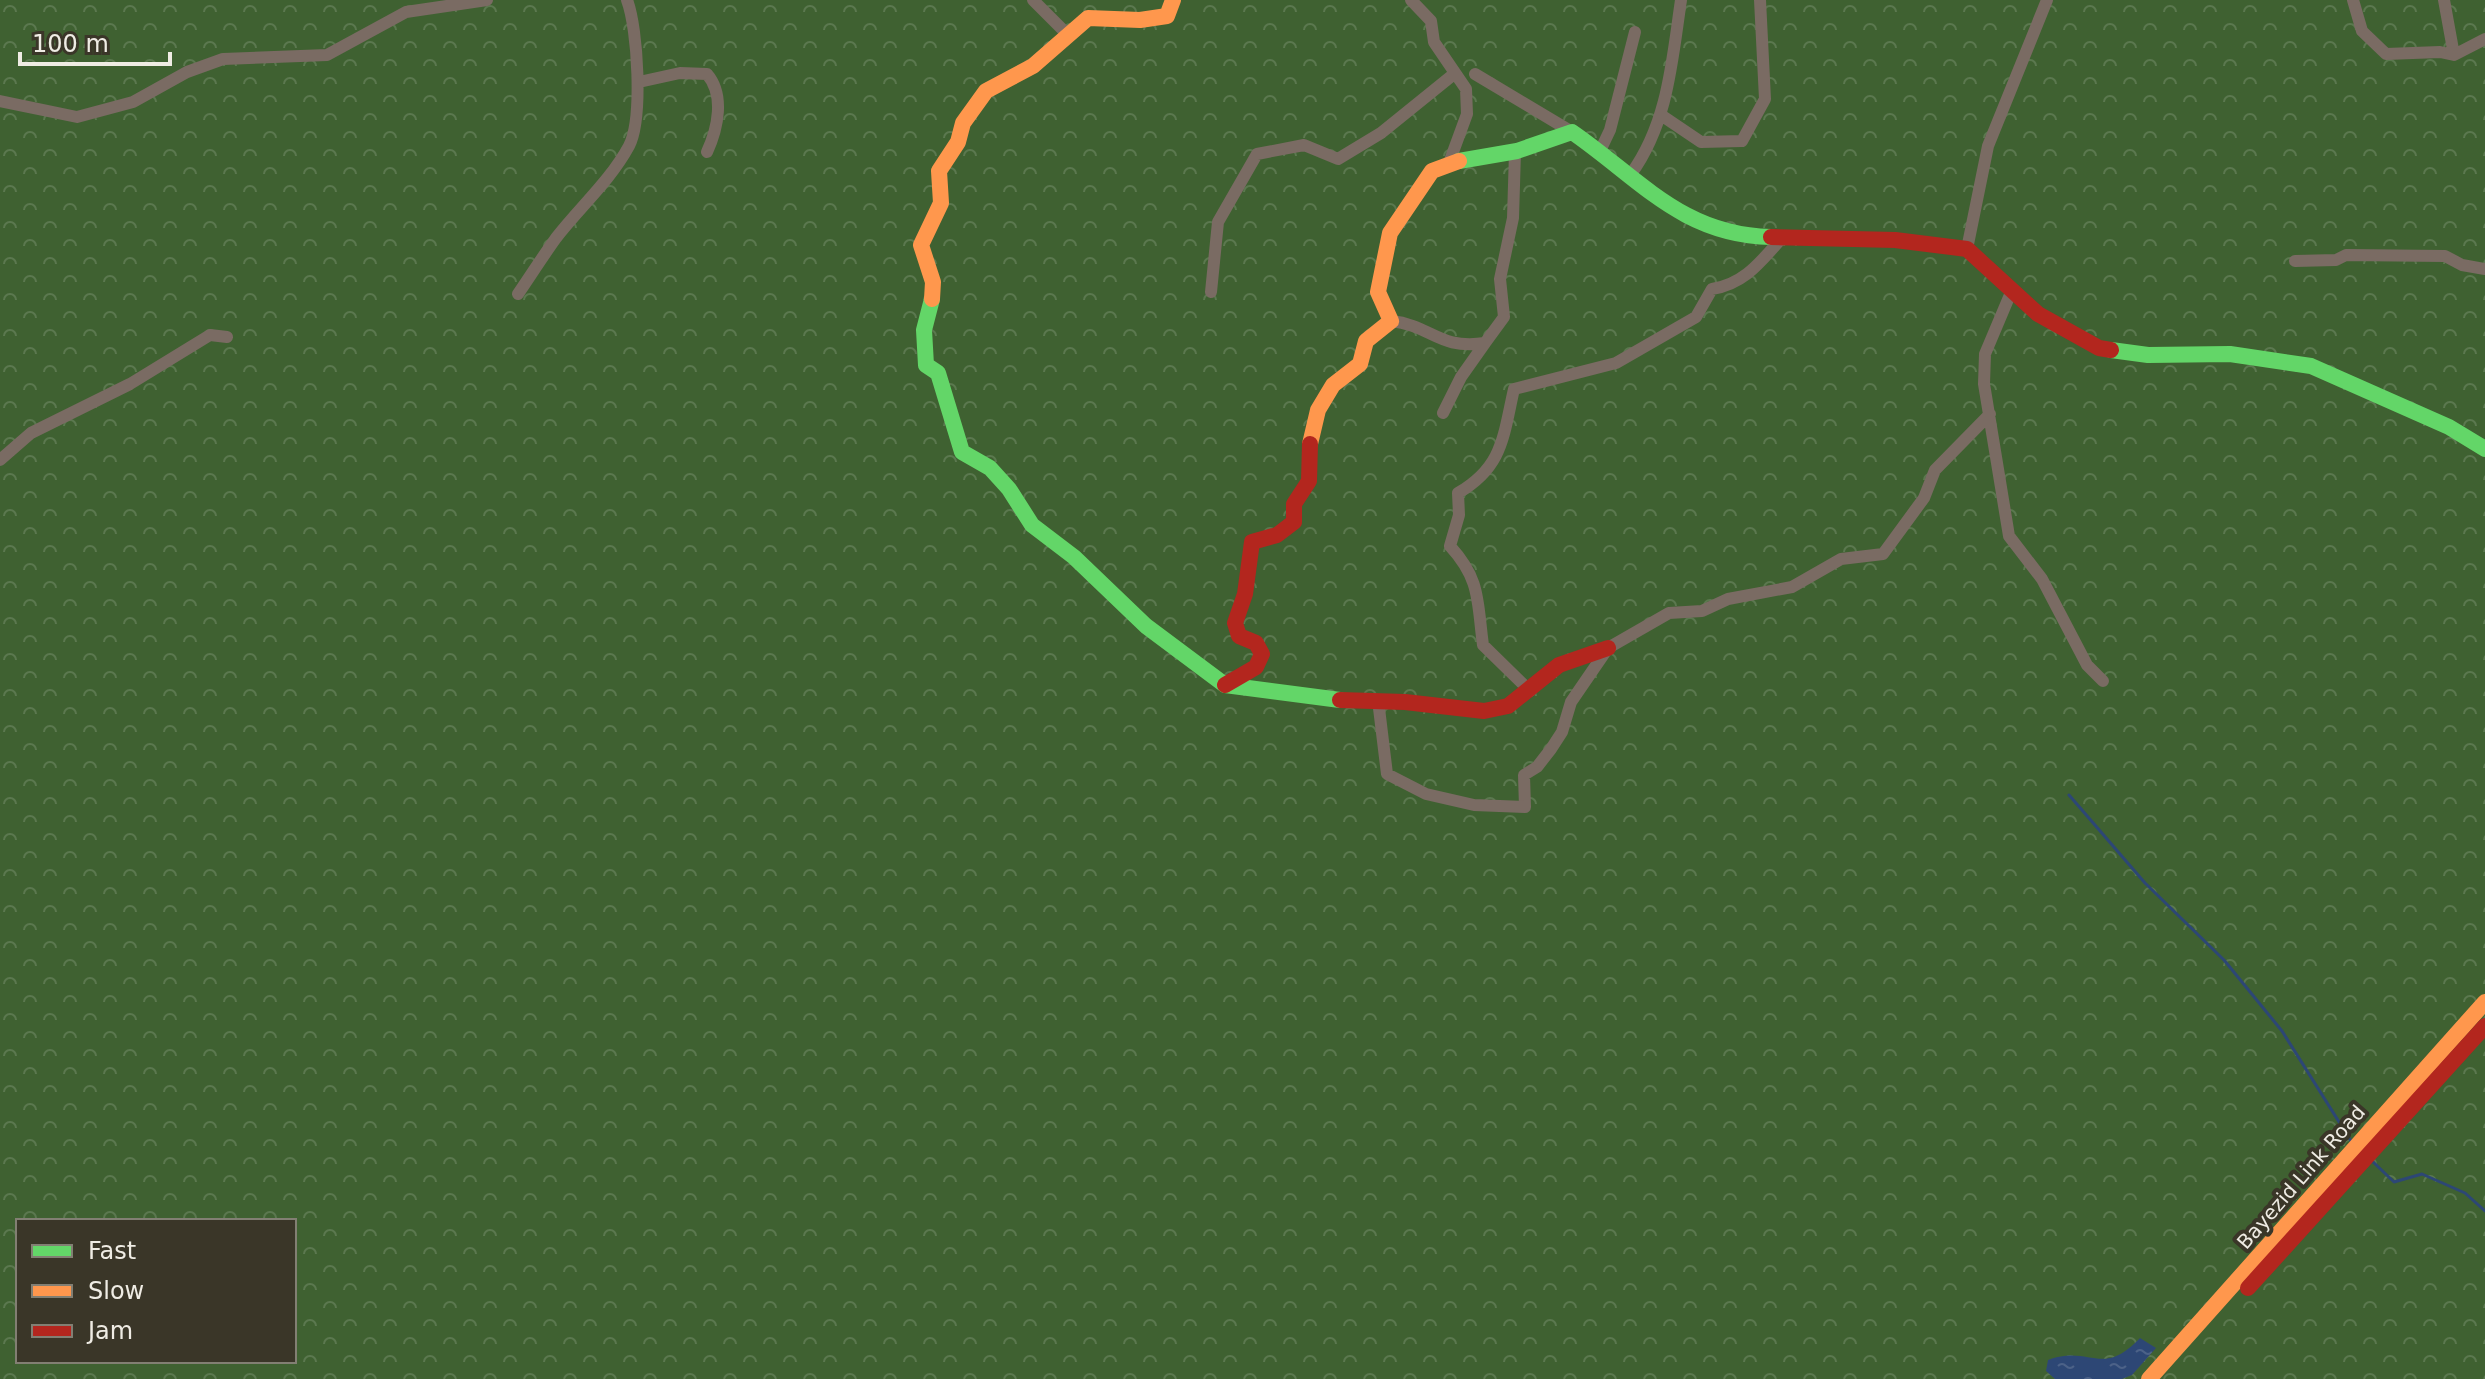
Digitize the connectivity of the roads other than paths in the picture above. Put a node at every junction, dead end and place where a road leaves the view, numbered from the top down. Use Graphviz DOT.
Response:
graph roads {
  1 [pos="487,0"];
  2 [pos="627,0"];
  3 [pos="1033,0"];
  4 [pos="1173,0"];
  5 [pos="1411,0"];
  6 [pos="1681,0"];
  7 [pos="1760,0"];
  8 [pos="2047,0"];
  9 [pos="2353,0"];
  10 [pos="2444,0"];
  11 [pos="1635,32"];
  12 [pos="1068,35"];
  13 [pos="2485,39"];
  14 [pos="2454,55"];
  15 [pos="1454,74"];
  16 [pos="1475,74"];
  17 [pos="639,82"];
  18 [pos="0,101"];
  19 [pos="1661,115"];
  20 [pos="1572,132"];
  21 [pos="1600,151"];
  22 [pos="707,152"];
  23 [pos="1515,152"];
  24 [pos="1449,163"];
  25 [pos="1631,174"];
  26 [pos="1782,238"];
  27 [pos="1967,249"];
  28 [pos="2295,261"];
  29 [pos="2485,269"];
  30 [pos="2012,290"];
  31 [pos="1211,292"];
  32 [pos="518,294"];
  33 [pos="1391,321"];
  34 [pos="227,337"];
  35 [pos="1485,343"];
  36 [pos="1443,413"];
  37 [pos="1990,414"];
  38 [pos="2485,449"];
  39 [pos="0,460"];
  40 [pos="1608,648"];
  41 [pos="2103,681"];
  42 [pos="1225,685"];
  43 [pos="1530,691"];
  44 [pos="1378,700"];
  45 [pos="2485,1002"];
  46 [pos="2485,1026"];
  47 [pos="2366,1142"];
  48 [pos="2301,1216"];
  49 [pos="2149,1379"];
  50 [pos="2165,1379"];
  1 -- 18 [label="street"];
  2 -- 17 [label="street"];
  3 -- 12 [label="street"];
  4 -- 12 [label="street"];
  5 -- 15 [label="street"];
  6 -- 19 [label="street"];
  7 -- 19 [label="street"];
  8 -- 27 [label="street"];
  9 -- 14 [label="street"];
  10 -- 14 [label="street"];
  11 -- 21 [label="street"];
  12 -- 42 [label="street"];
  13 -- 14 [label="street"];
  15 -- 24 [label="street"];
  15 -- 31 [label="street"];
  16 -- 20 [label="street"];
  17 -- 22 [label="street"];
  17 -- 32 [label="street"];
  19 -- 25 [label="street"];
  20 -- 21 [label="street"];
  20 -- 23 [label="street"];
  21 -- 25 [label="street"];
  23 -- 24 [label="street"];
  23 -- 35 [label="street"];
  24 -- 33 [label="street"];
  25 -- 26 [label="street"];
  26 -- 27 [label="street"];
  26 -- 43 [label="street"];
  27 -- 30 [label="street"];
  28 -- 29 [label="street"];
  30 -- 37 [label="street"];
  30 -- 38 [label="street"];
  33 -- 35 [label="street"];
  33 -- 42 [label="street"];
  34 -- 39 [label="street"];
  35 -- 36 [label="street"];
  37 -- 40 [label="street"];
  37 -- 41 [label="street"];
  40 -- 43 [label="street"];
  40 -- 44 [label="street"];
  42 -- 44 [label="street"];
  43 -- 44 [label="street"];
  45 -- 47 [label="street, Bayezid Link Road"];
  46 -- 47 [label="street, Bayezid Link Road"];
  47 -- 48 [label="street, Bayezid Link Road"];
  48 -- 49 [label="street, Bayezid Link Road"];
  48 -- 50 [label="street, Bayezid Link Road"];
}
